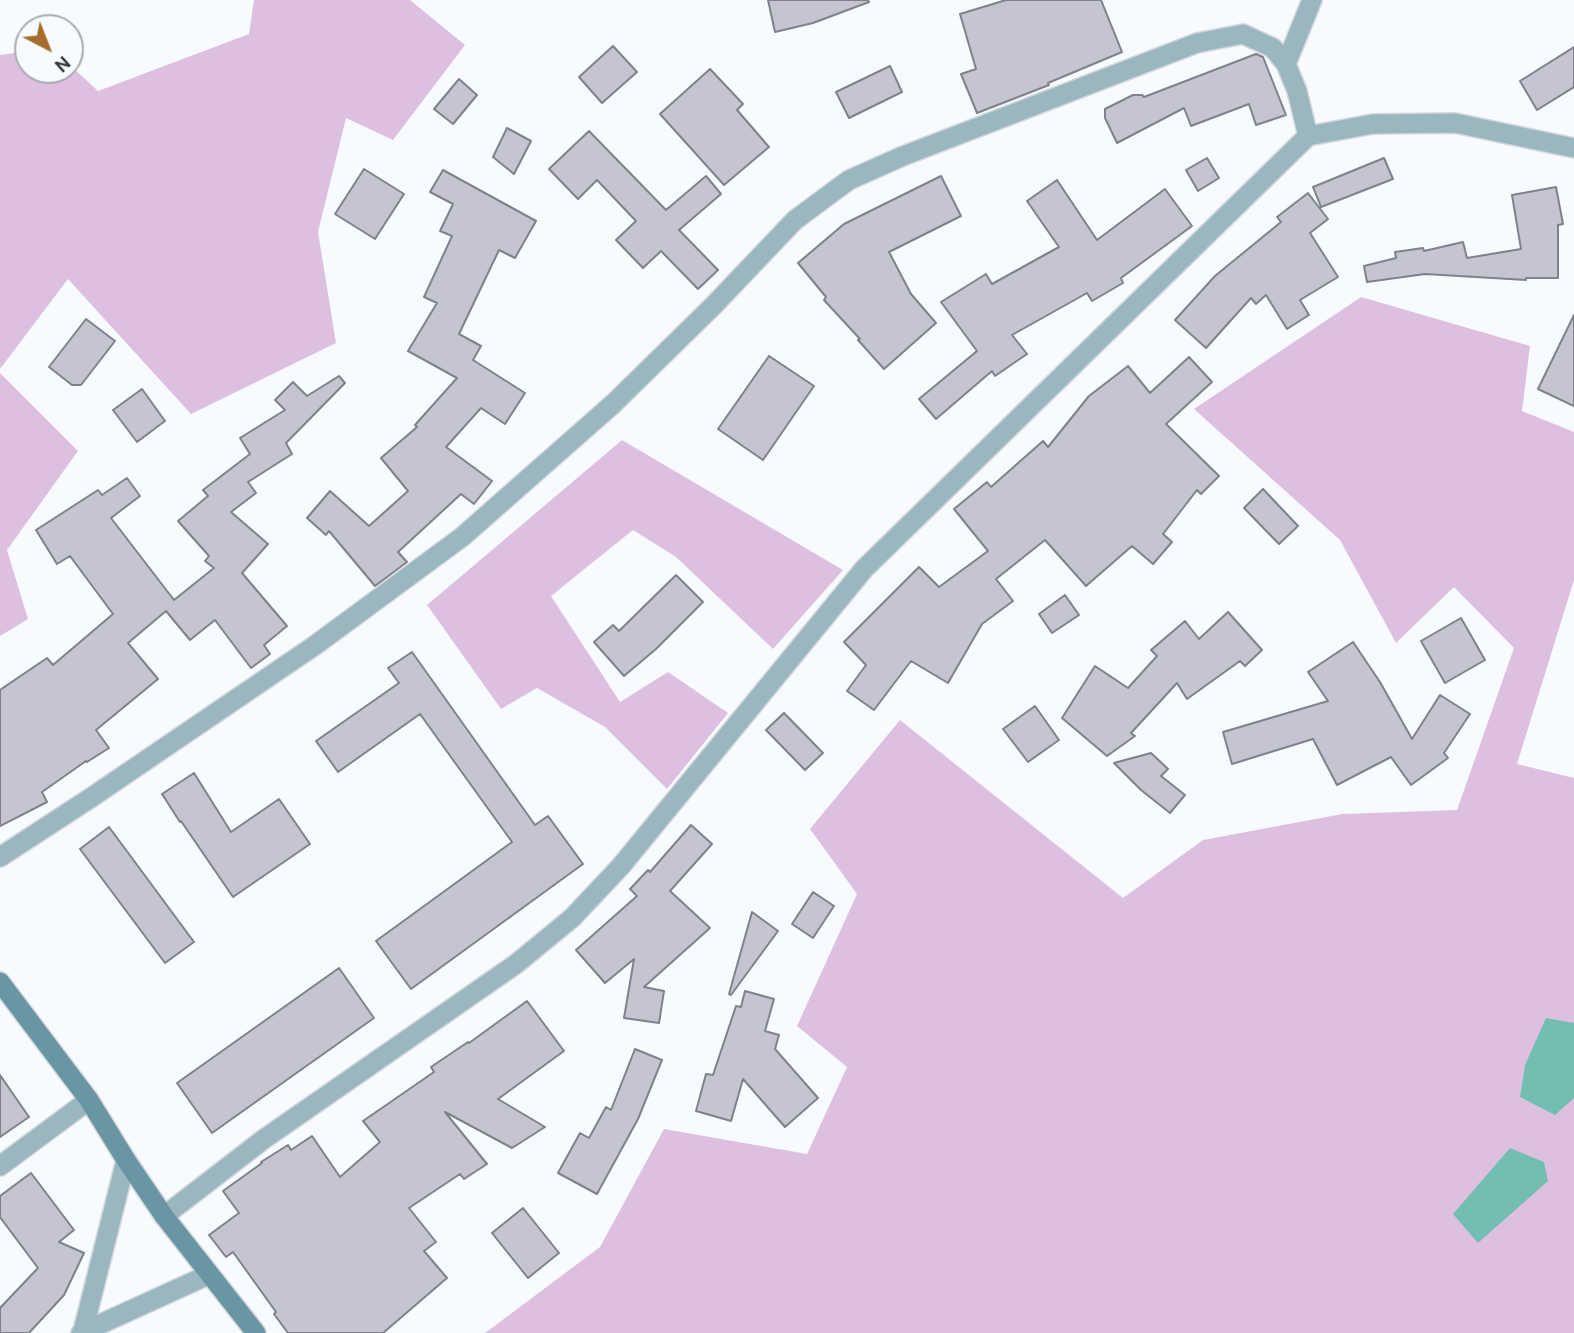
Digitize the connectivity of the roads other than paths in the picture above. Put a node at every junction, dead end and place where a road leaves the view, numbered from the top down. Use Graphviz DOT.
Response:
graph roads {
  1 [pos="1312,0"];
  2 [pos="1286,64"];
  3 [pos="1308,136"];
  4 [pos="1574,148"];
  5 [pos="0,858"];
  6 [pos="0,982"];
  7 [pos="89,1100"];
  8 [pos="125,1160"];
  9 [pos="0,1167"];
  10 [pos="164,1216"];
  11 [pos="208,1275"];
  12 [pos="82,1332"];
  13 [pos="256,1333"];
  1 -- 2 [label="street"];
  2 -- 3 [label="street"];
  2 -- 5 [label="street"];
  3 -- 4 [label="street"];
  3 -- 10 [label="street"];
  6 -- 7 [label="main road"];
  7 -- 8 [label="main road"];
  7 -- 9 [label="street"];
  8 -- 10 [label="main road"];
  8 -- 12 [label="street"];
  10 -- 11 [label="main road"];
  11 -- 12 [label="street"];
  11 -- 13 [label="main road"];
}
